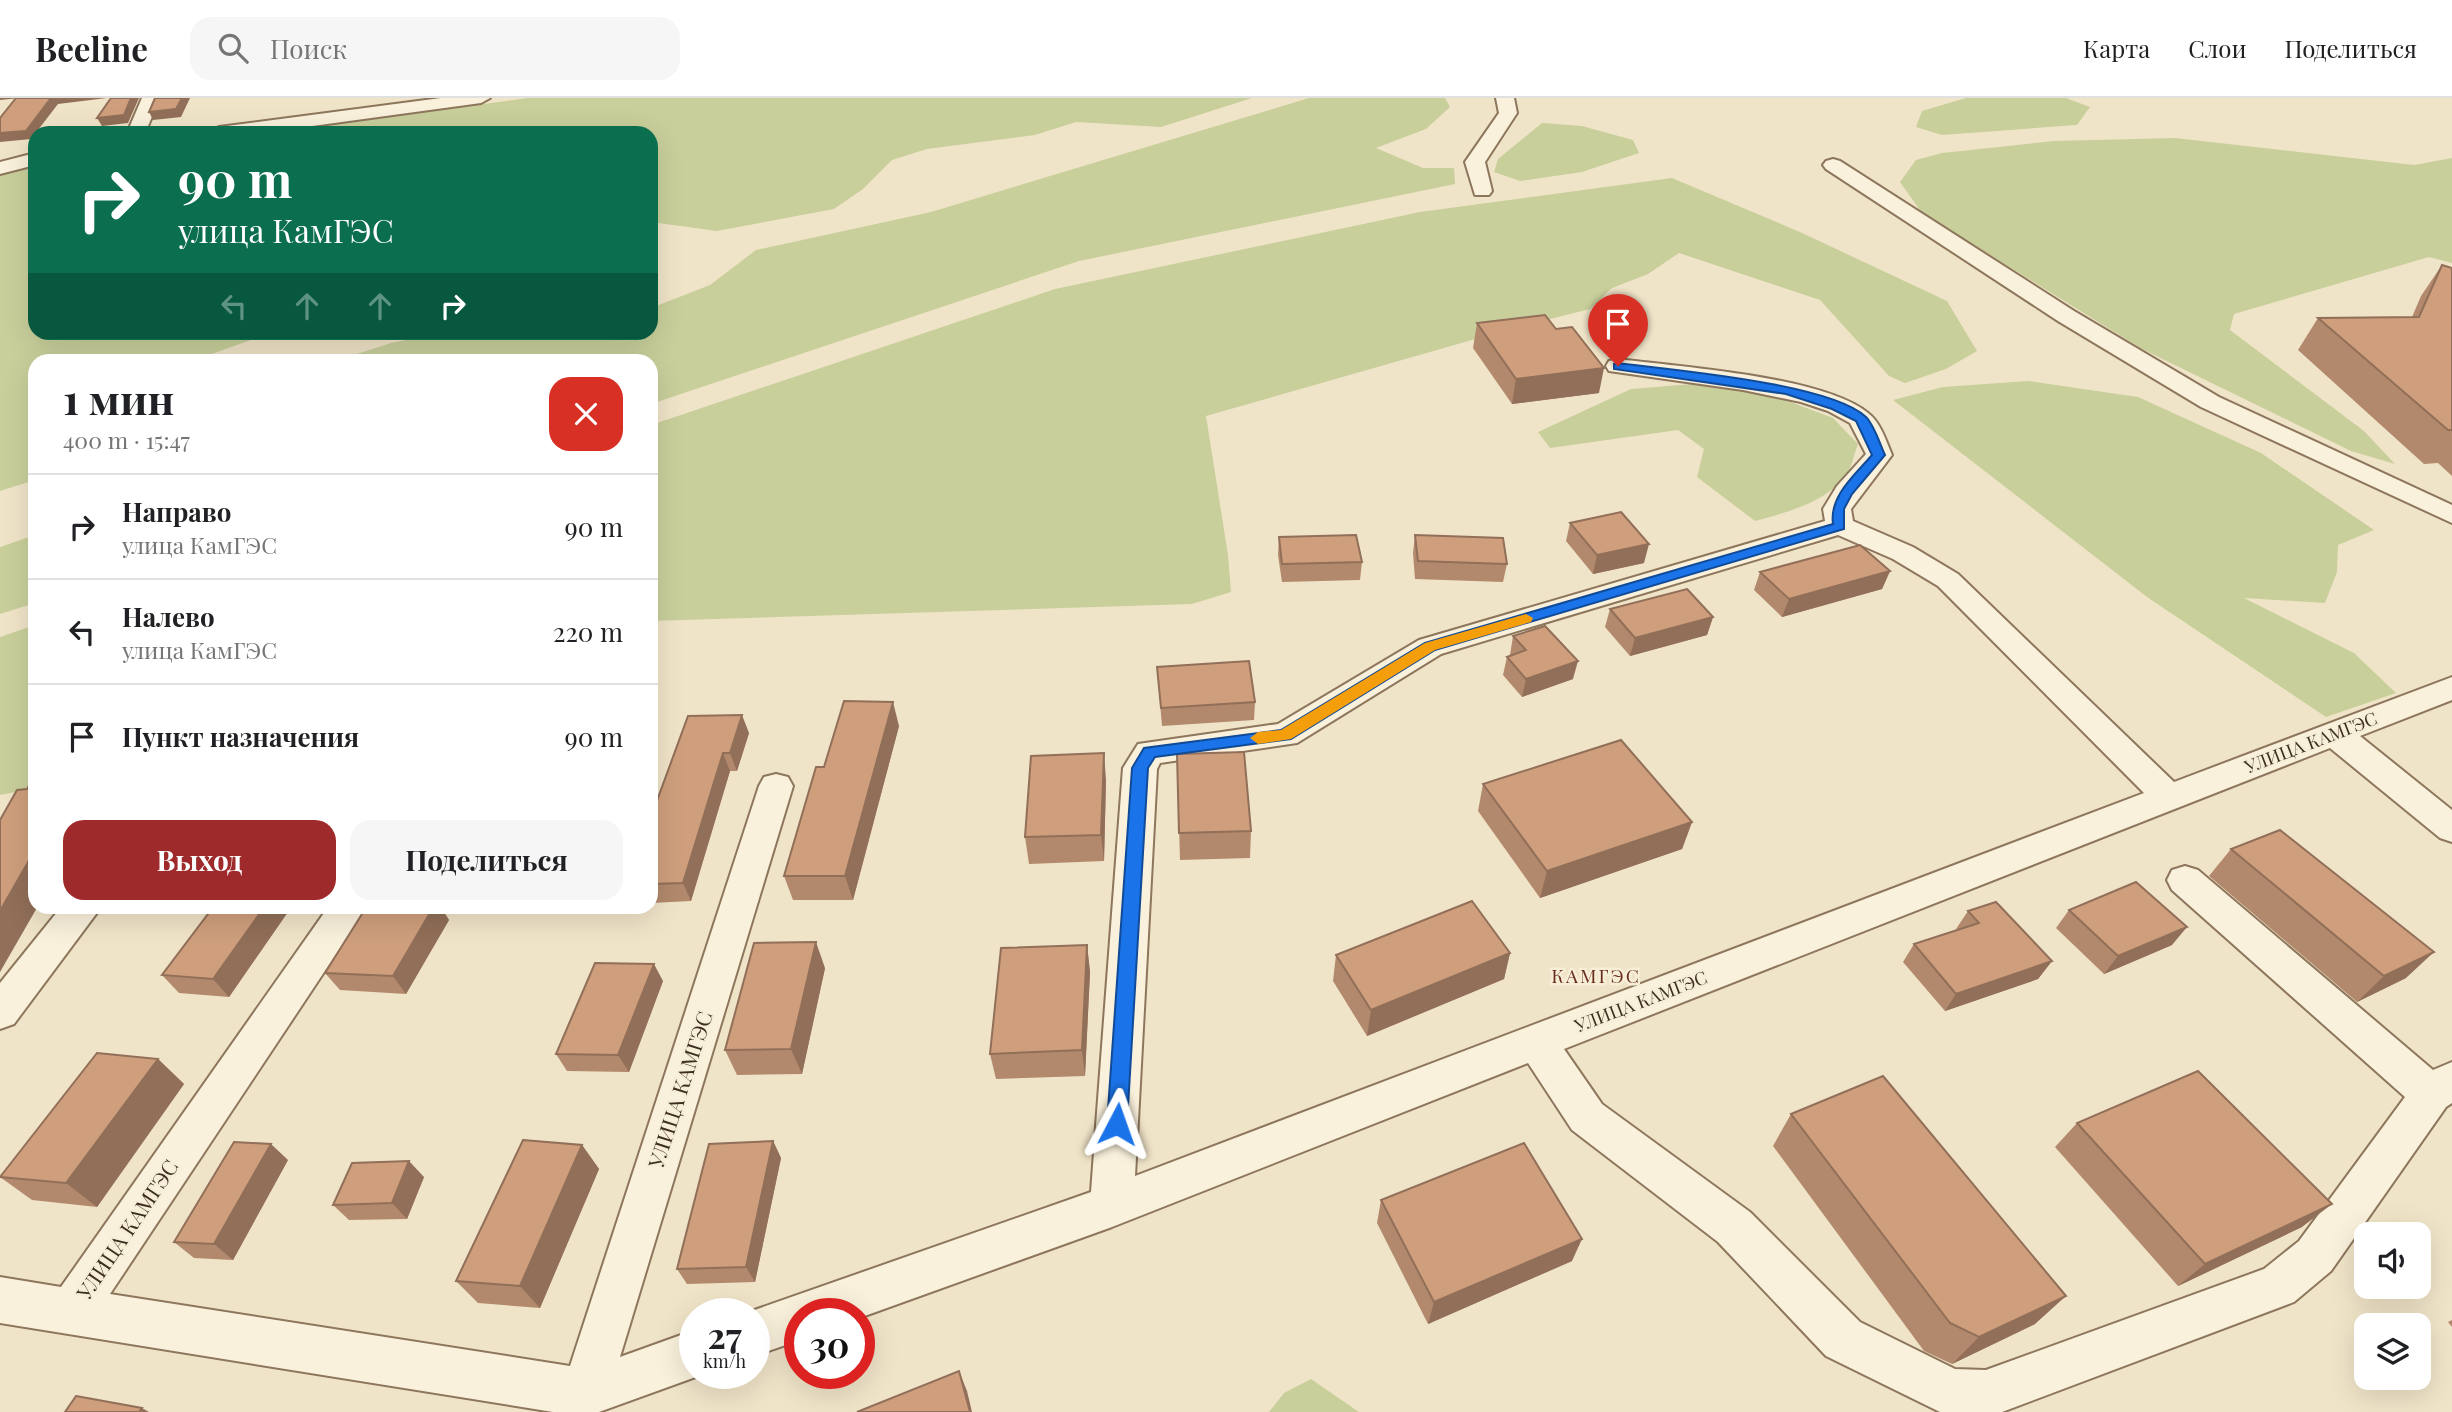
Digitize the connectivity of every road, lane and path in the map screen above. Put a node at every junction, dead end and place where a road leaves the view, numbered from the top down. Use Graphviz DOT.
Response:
graph roads {
  1 [pos="150,98"];
  2 [pos="306,98"];
  3 [pos="481,98"];
  4 [pos="1505,98"];
  5 [pos="296,122"];
  6 [pos="139,126"];
  7 [pos="268,126"];
  8 [pos="28,161"];
  9 [pos="1833,165"];
  10 [pos="0,168"];
  11 [pos="1482,191"];
  12 [pos="1618,366"];
  13 [pos="2452,515"];
  14 [pos="1840,526"];
  15 [pos="2452,688"];
  16 [pos="2335,734"];
  17 [pos="776,786"];
  18 [pos="2170,798"];
  19 [pos="2452,829"];
  20 [pos="2185,880"];
  21 [pos="78,914"];
  22 [pos="344,914"];
  23 [pos="0,1012"];
  24 [pos="1536,1042"];
  25 [pos="2442,1087"];
  26 [pos="1112,1206"];
  27 [pos="852,1298"];
  28 [pos="0,1300"];
  29 [pos="72,1311"];
  30 [pos="679,1360"];
  31 [pos="585,1393"];
  1 -- 6 [label="street"];
  2 -- 5 [label="street"];
  3 -- 5 [label="street"];
  4 -- 11 [label="street"];
  5 -- 7 [label="street"];
  8 -- 10 [label="street"];
  9 -- 13 [label="street"];
  12 -- 14 [label="street"];
  14 -- 18 [label="street"];
  14 -- 26 [label="street"];
  15 -- 16 [label="street, УЛИЦА КАМГЭС"];
  16 -- 18 [label="street, УЛИЦА КАМГЭС"];
  16 -- 19 [label="street"];
  17 -- 31 [label="street, УЛИЦА КАМГЭС"];
  18 -- 24 [label="street, УЛИЦА КАМГЭС"];
  20 -- 25 [label="street"];
  21 -- 23 [label="street"];
  22 -- 29 [label="street, УЛИЦА КАМГЭС"];
  24 -- 25 [label="street"];
  24 -- 26 [label="street, УЛИЦА КАМГЭС"];
  26 -- 27 [label="street, УЛИЦА КАМГЭС"];
  28 -- 29 [label="street, УЛИЦА КАМГЭС"];
  29 -- 31 [label="street, УЛИЦА КАМГЭС"];
  30 -- 31 [label="street, УЛИЦА КАМГЭС"];
}
